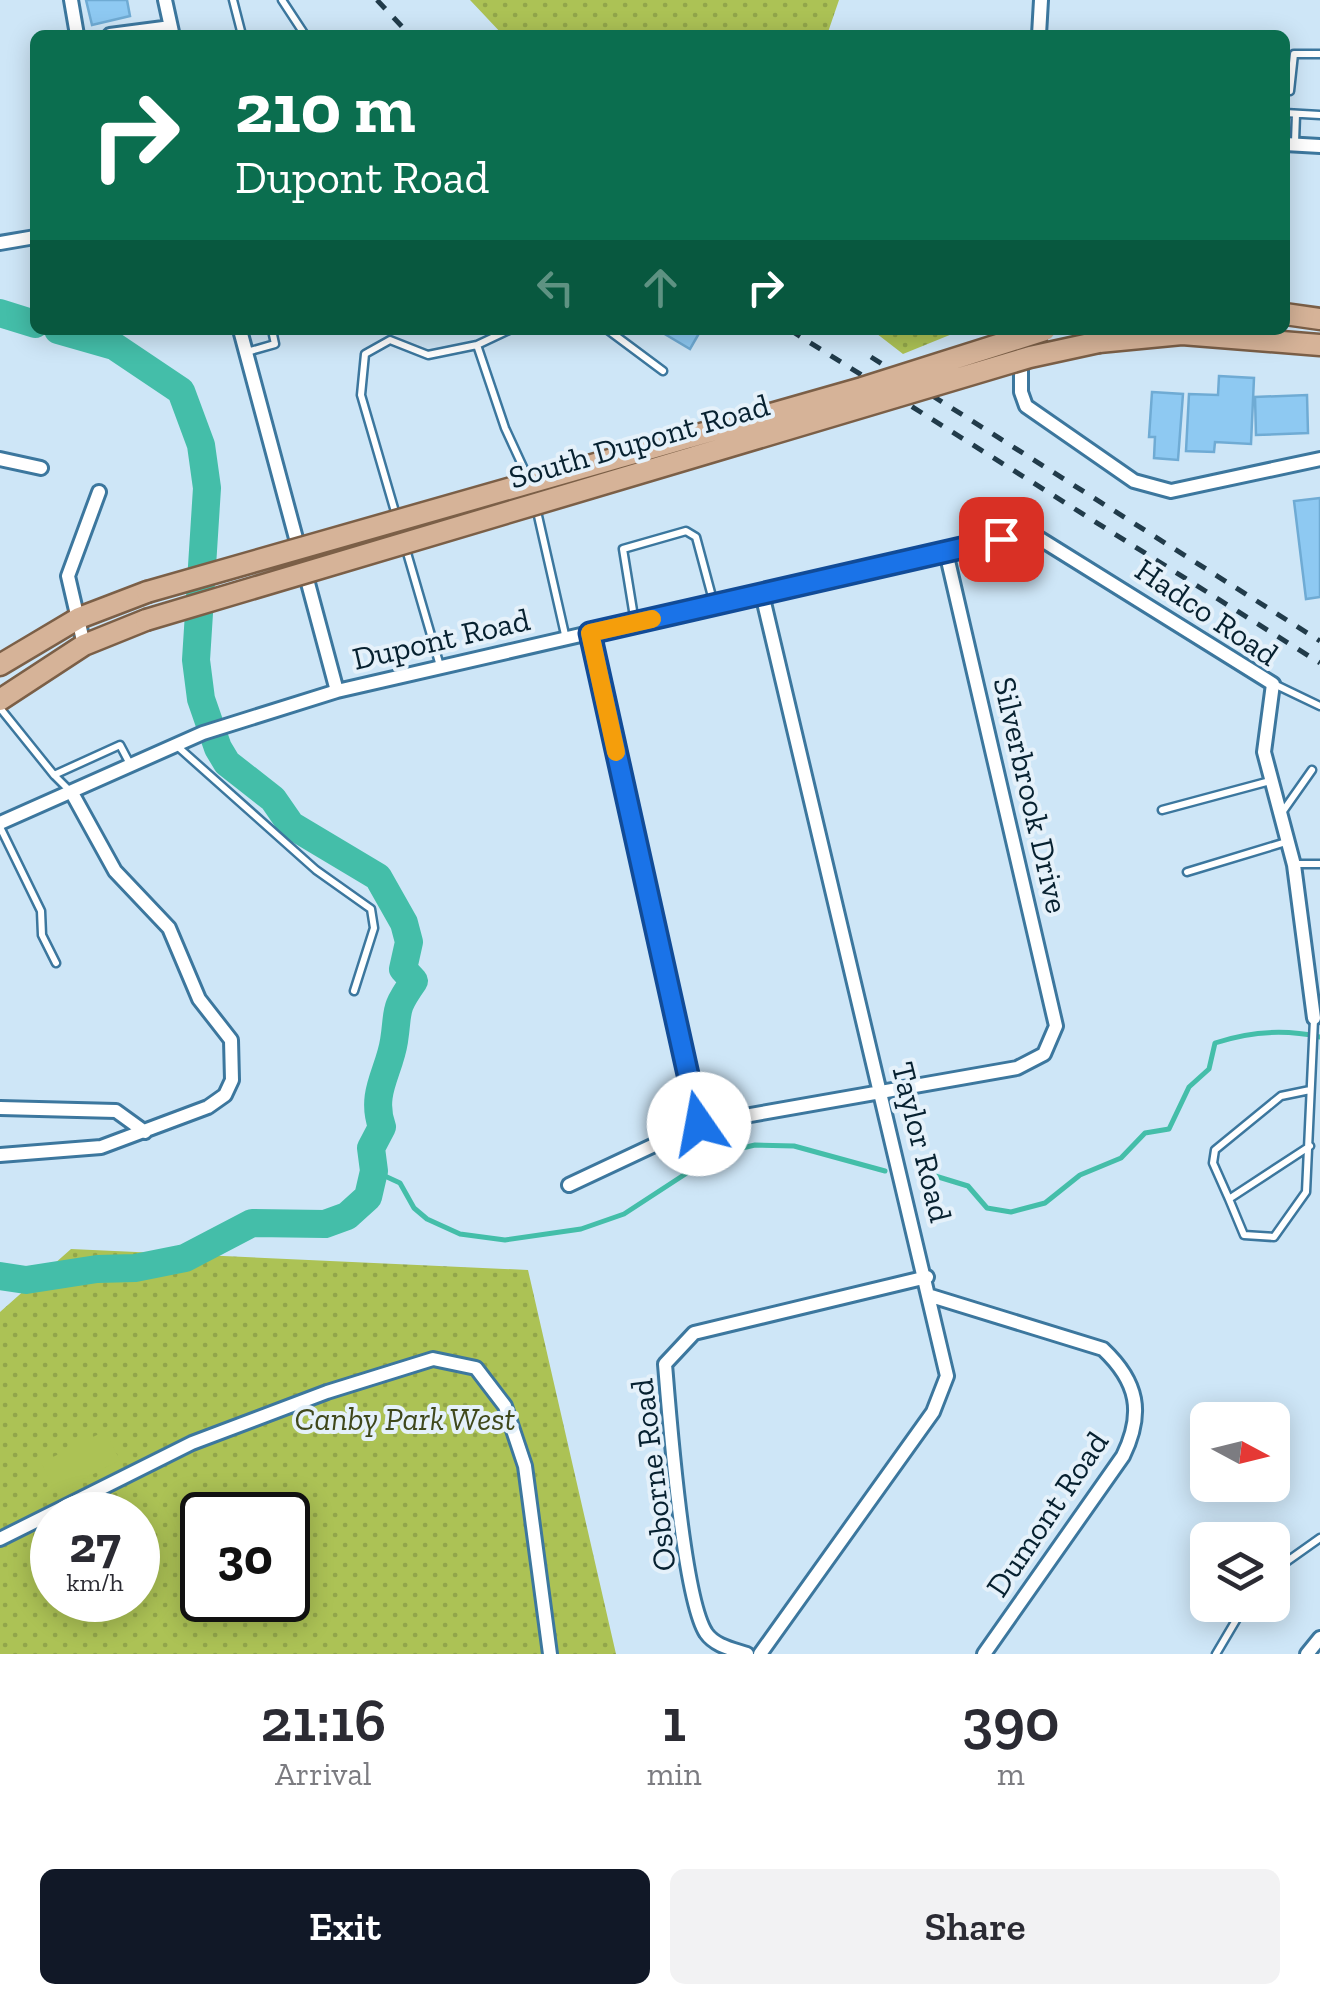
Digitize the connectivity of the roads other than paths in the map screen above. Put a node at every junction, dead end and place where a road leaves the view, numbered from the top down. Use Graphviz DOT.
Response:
graph roads {
  1 [pos="71,0"];
  2 [pos="165,0"];
  3 [pos="233,0"];
  4 [pos="282,0"];
  5 [pos="1041,0"];
  6 [pos="76,30"];
  7 [pos="172,30"];
  8 [pos="241,30"];
  9 [pos="302,30"];
  10 [pos="1039,30"];
  11 [pos="1320,54"];
  12 [pos="1290,92"];
  13 [pos="1290,113"];
  14 [pos="1296,114"];
  15 [pos="1320,115"];
  16 [pos="1290,144"];
  17 [pos="1320,146"];
  18 [pos="30,238"];
  19 [pos="0,244"];
  20 [pos="1290,315"];
  21 [pos="1320,319"];
  22 [pos="241,335"];
  23 [pos="273,335"];
  24 [pos="391,335"];
  25 [pos="498,335"];
  26 [pos="615,335"];
  27 [pos="1023,335"];
  28 [pos="1030,335"];
  29 [pos="1172,335"];
  30 [pos="1195,335"];
  31 [pos="390,340"];
  32 [pos="477,345"];
  33 [pos="1320,345"];
  34 [pos="246,352"];
  35 [pos="663,371"];
  36 [pos="0,459"];
  37 [pos="1320,459"];
  38 [pos="41,468"];
  39 [pos="100,492"];
  40 [pos="1029,532"];
  41 [pos="946,552"];
  42 [pos="762,594"];
  43 [pos="715,605"];
  44 [pos="79,618"];
  45 [pos="635,623"];
  46 [pos="590,633"];
  47 [pos="566,639"];
  48 [pos="84,645"];
  49 [pos="0,665"];
  50 [pos="440,666"];
  51 [pos="1272,684"];
  52 [pos="337,691"];
  53 [pos="0,700"];
  54 [pos="1320,706"];
  55 [pos="0,708"];
  56 [pos="176,745"];
  57 [pos="131,766"];
  58 [pos="1312,770"];
  59 [pos="54,775"];
  60 [pos="1272,780"];
  61 [pos="72,793"];
  62 [pos="1162,810"];
  63 [pos="1280,815"];
  64 [pos="0,825"];
  65 [pos="1288,842"];
  66 [pos="9,844"];
  67 [pos="0,848"];
  68 [pos="1320,864"];
  69 [pos="1294,865"];
  70 [pos="1187,872"];
  71 [pos="56,963"];
  72 [pos="354,991"];
  73 [pos="1314,1018"];
  74 [pos="1310,1090"];
  75 [pos="882,1095"];
  76 [pos="0,1108"];
  77 [pos="699,1124"];
  78 [pos="145,1132"];
  79 [pos="1310,1146"];
  80 [pos="0,1155"];
  81 [pos="569,1185"];
  82 [pos="1229,1198"];
  83 [pos="927,1277"];
  84 [pos="932,1296"];
  85 [pos="0,1538"];
  86 [pos="1320,1538"];
  87 [pos="1290,1559"];
  88 [pos="1236,1622"];
  89 [pos="1320,1638"];
  90 [pos="550,1654"];
  91 [pos="747,1654"];
  92 [pos="760,1654"];
  93 [pos="984,1654"];
  94 [pos="1216,1654"];
  95 [pos="1307,1654"];
  1 -- 6 [label="street"];
  2 -- 7 [label="street"];
  3 -- 8 [label="lane"];
  4 -- 9 [label="lane"];
  5 -- 10 [label="street"];
  11 -- 12 [label="lane"];
  13 -- 14 [label="lane"];
  14 -- 15 [label="lane"];
  14 -- 16 [label="lane"];
  16 -- 17 [label="street"];
  18 -- 19 [label="street"];
  20 -- 21 [label="main road"];
  22 -- 34 [label="street"];
  23 -- 34 [label="lane"];
  24 -- 31 [label="lane"];
  25 -- 32 [label="lane"];
  26 -- 35 [label="lane"];
  27 -- 37 [label="street"];
  28 -- 44 [label="main road, South Dupont Road, bridge"];
  29 -- 48 [label="main road, South Dupont Road, bridge"];
  30 -- 33 [label="main road, South Dupont Road, bridge"];
  31 -- 32 [label="lane"];
  31 -- 50 [label="lane"];
  32 -- 47 [label="lane"];
  34 -- 52 [label="street"];
  36 -- 38 [label="street"];
  39 -- 44 [label="street"];
  40 -- 41 [label="street, Dupont Road"];
  40 -- 51 [label="street, Hadco Road"];
  41 -- 42 [label="street, Dupont Road"];
  41 -- 75 [label="street, Silverbrook Drive"];
  42 -- 43 [label="street, Dupont Road"];
  42 -- 75 [label="street, Taylor Road"];
  43 -- 45 [label="street, Dupont Road"];
  43 -- 45 [label="lane"];
  44 -- 48 [label="street"];
  44 -- 49 [label="main road, South Dupont Road"];
  45 -- 46 [label="street, Dupont Road"];
  46 -- 47 [label="street, Dupont Road"];
  46 -- 77 [label="street"];
  47 -- 50 [label="street, Dupont Road"];
  48 -- 53 [label="main road, South Dupont Road"];
  50 -- 52 [label="street, Dupont Road"];
  51 -- 54 [label="lane"];
  51 -- 60 [label="street, Hadco Road"];
  52 -- 56 [label="street, Dupont Road"];
  55 -- 59 [label="lane"];
  56 -- 57 [label="street, Dupont Road"];
  56 -- 72 [label="lane"];
  57 -- 59 [label="lane"];
  57 -- 61 [label="street, Dupont Road"];
  58 -- 63 [label="lane"];
  59 -- 61 [label="lane"];
  60 -- 62 [label="lane"];
  60 -- 63 [label="street, Hadco Road"];
  61 -- 64 [label="street, Dupont Road"];
  61 -- 78 [label="street"];
  63 -- 65 [label="street, Hadco Road"];
  64 -- 66 [label="lane"];
  65 -- 69 [label="street, Hadco Road"];
  65 -- 70 [label="lane"];
  66 -- 67 [label="lane"];
  66 -- 71 [label="lane"];
  68 -- 69 [label="lane"];
  69 -- 73 [label="street, Hadco Road"];
  73 -- 74 [label="lane"];
  74 -- 79 [label="lane"];
  74 -- 82 [label="lane"];
  75 -- 77 [label="street"];
  75 -- 83 [label="street, Taylor Road"];
  76 -- 78 [label="street"];
  77 -- 81 [label="street"];
  78 -- 80 [label="street"];
  79 -- 82 [label="lane"];
  79 -- 82 [label="lane"];
  83 -- 84 [label="street, Taylor Road"];
  83 -- 91 [label="street, Osborne Road"];
  84 -- 92 [label="street, Taylor Road"];
  84 -- 93 [label="street, Dumont Road"];
  85 -- 90 [label="street"];
  86 -- 87 [label="lane"];
  88 -- 94 [label="lane"];
  89 -- 95 [label="street"];
}
